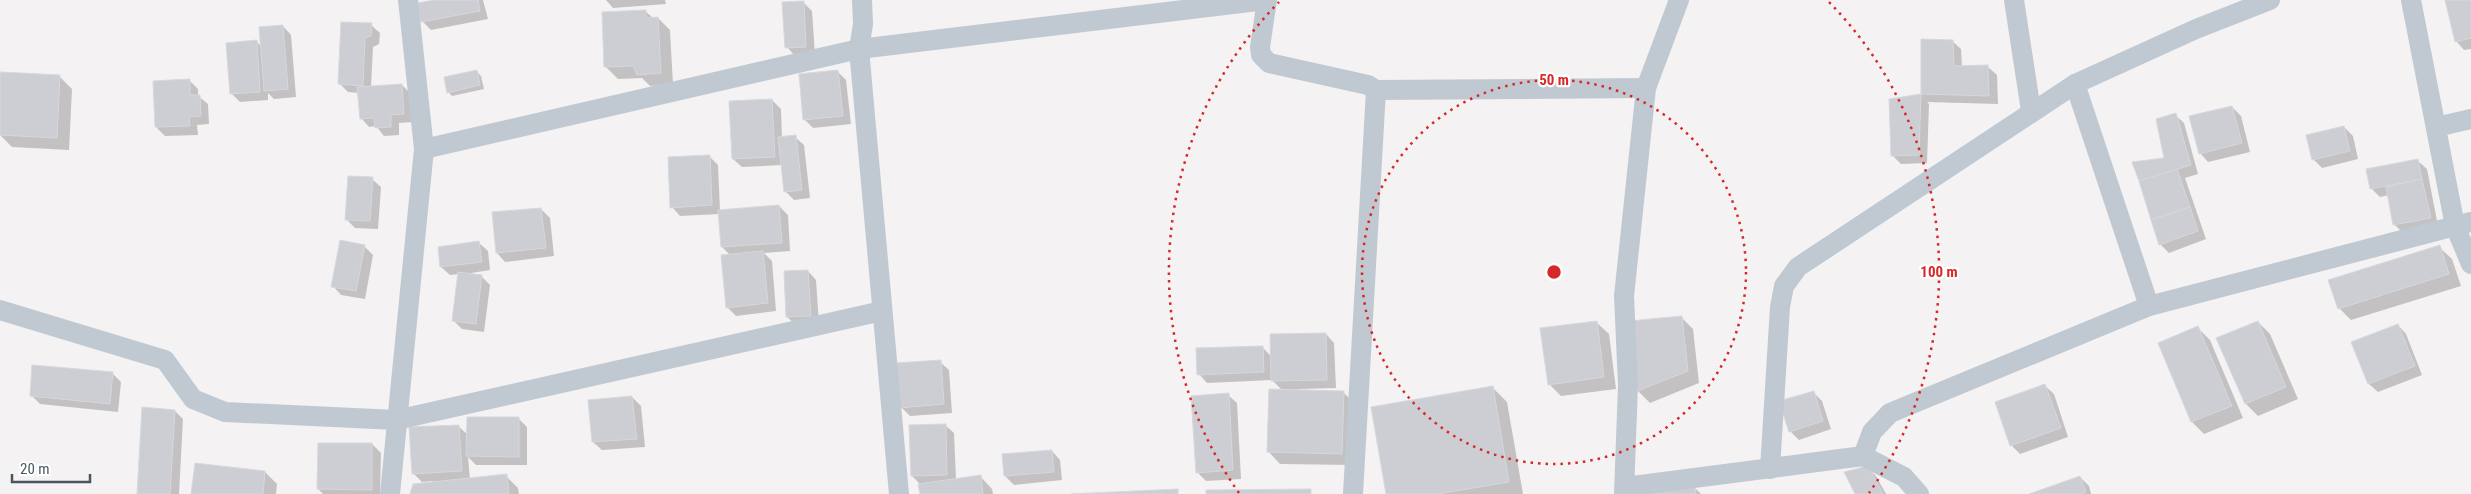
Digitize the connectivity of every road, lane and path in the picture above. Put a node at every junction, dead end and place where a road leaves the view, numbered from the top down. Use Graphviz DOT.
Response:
graph roads {
  1 [pos="408,0"];
  2 [pos="862,0"];
  3 [pos="1267,0"];
  4 [pos="1679,0"];
  5 [pos="2014,0"];
  6 [pos="2270,0"];
  7 [pos="2411,0"];
  8 [pos="859,49"];
  9 [pos="2074,84"];
  10 [pos="1646,88"];
  11 [pos="1376,90"];
  12 [pos="2032,111"];
  13 [pos="2471,120"];
  14 [pos="2436,127"];
  15 [pos="424,149"];
  16 [pos="2463,224"];
  17 [pos="2471,264"];
  18 [pos="2149,306"];
  19 [pos="0,310"];
  20 [pos="882,311"];
  21 [pos="396,420"];
  22 [pos="1864,456"];
  23 [pos="1770,469"];
  24 [pos="1624,491"];
  25 [pos="390,494"];
  26 [pos="900,494"];
  27 [pos="1353,494"];
  28 [pos="1919,494"];
  1 -- 15 [label="street"];
  2 -- 8 [label="street"];
  3 -- 8 [label="street"];
  3 -- 11 [label="street"];
  4 -- 10 [label="street"];
  5 -- 12 [label="street"];
  6 -- 9 [label="street"];
  7 -- 14 [label="street"];
  8 -- 15 [label="street"];
  8 -- 20 [label="street"];
  9 -- 12 [label="street"];
  9 -- 18 [label="street"];
  10 -- 11 [label="street"];
  10 -- 24 [label="street"];
  11 -- 27 [label="street"];
  12 -- 23 [label="street"];
  13 -- 14 [label="street"];
  14 -- 16 [label="street"];
  15 -- 21 [label="street"];
  16 -- 17 [label="street"];
  16 -- 18 [label="street"];
  18 -- 22 [label="street"];
  19 -- 21 [label="street"];
  20 -- 21 [label="street"];
  20 -- 26 [label="street"];
  21 -- 25 [label="street"];
  22 -- 23 [label="street"];
  22 -- 28 [label="street"];
  23 -- 24 [label="street"];
}
